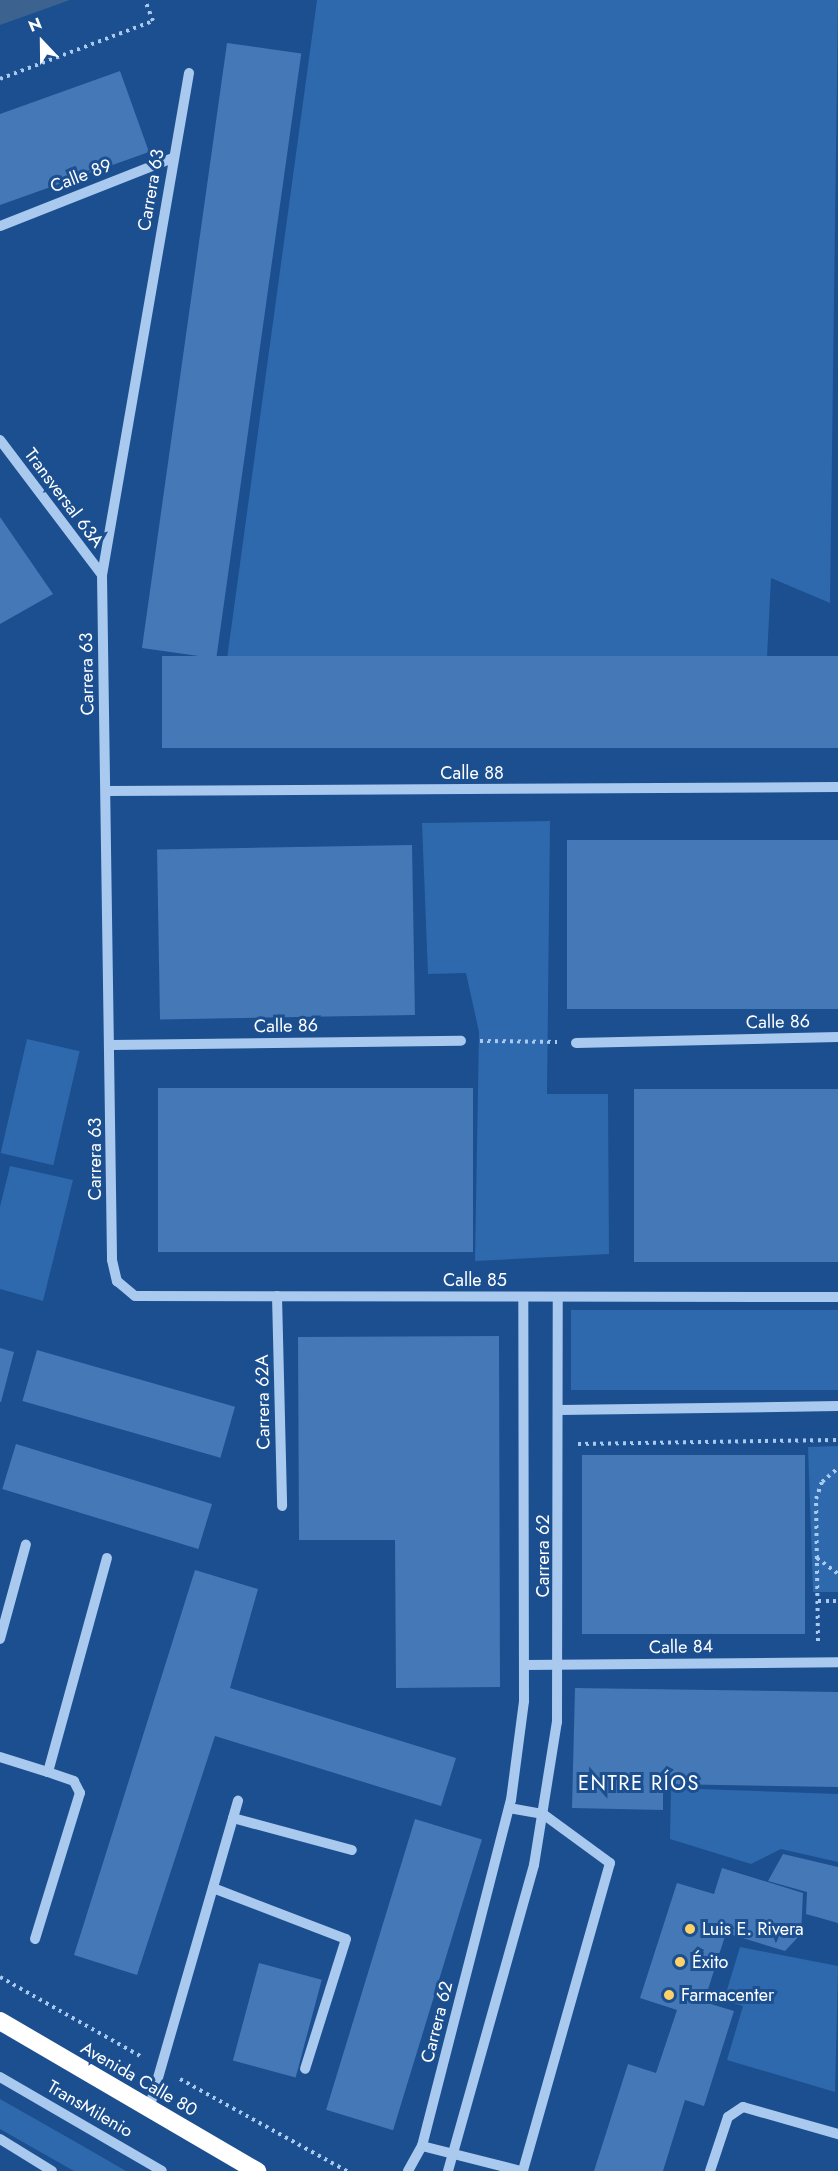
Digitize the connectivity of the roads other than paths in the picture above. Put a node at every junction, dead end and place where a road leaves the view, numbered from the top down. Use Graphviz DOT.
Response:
graph roads {
  1 [pos="189,73"];
  2 [pos="173,158"];
  3 [pos="0,226"];
  4 [pos="0,440"];
  5 [pos="102,575"];
  6 [pos="838,788"];
  7 [pos="106,791"];
  8 [pos="838,1037"];
  9 [pos="461,1041"];
  10 [pos="576,1043"];
  11 [pos="111,1045"];
  12 [pos="117,1281"];
  13 [pos="277,1296"];
  14 [pos="523,1297"];
  15 [pos="558,1297"];
  16 [pos="838,1297"];
  17 [pos="838,1406"];
  18 [pos="560,1410"];
  19 [pos="282,1506"];
  20 [pos="26,1544"];
  21 [pos="106,1558"];
  22 [pos="0,1639"];
  23 [pos="838,1662"];
  24 [pos="524,1665"];
  25 [pos="559,1665"];
  26 [pos="0,1758"];
  27 [pos="48,1772"];
  28 [pos="238,1801"];
  29 [pos="509,1808"];
  30 [pos="543,1814"];
  31 [pos="233,1818"];
  32 [pos="352,1850"];
  33 [pos="213,1888"];
  34 [pos="35,1939"];
  35 [pos="0,2021"];
  36 [pos="305,2069"];
  37 [pos="0,2077"];
  38 [pos="149,2109"];
  39 [pos="838,2134"];
  40 [pos="0,2139"];
  41 [pos="422,2146"];
  42 [pos="453,2155"];
  43 [pos="52,2171"];
  44 [pos="162,2171"];
  45 [pos="257,2171"];
  46 [pos="408,2171"];
  47 [pos="448,2171"];
  48 [pos="522,2171"];
  49 [pos="710,2171"];
  1 -- 2 [label="street, Carrera 63"];
  2 -- 3 [label="street, Calle 89"];
  2 -- 5 [label="street, Carrera 63"];
  4 -- 5 [label="street, Transversal 63A"];
  5 -- 7 [label="street, Carrera 63"];
  6 -- 7 [label="street, Calle 88"];
  7 -- 11 [label="street, Carrera 63"];
  8 -- 10 [label="street, Calle 86"];
  9 -- 11 [label="street, Calle 86"];
  11 -- 12 [label="street, Carrera 63"];
  12 -- 13 [label="street, Calle 85"];
  13 -- 14 [label="street, Calle 85"];
  13 -- 19 [label="street, Carrera 62A"];
  14 -- 15 [label="street, Calle 85"];
  14 -- 24 [label="street, Carrera 62"];
  15 -- 16 [label="street, Calle 85"];
  15 -- 18 [label="street, Carrera 62"];
  17 -- 18 [label="street"];
  18 -- 25 [label="street, Carrera 62"];
  20 -- 22 [label="street"];
  21 -- 27 [label="street"];
  23 -- 25 [label="street, Calle 84"];
  24 -- 25 [label="street, Calle 84"];
  24 -- 29 [label="street, Carrera 62"];
  25 -- 30 [label="street, Carrera 62"];
  26 -- 27 [label="street"];
  27 -- 34 [label="street"];
  28 -- 31 [label="street"];
  29 -- 30 [label="street"];
  29 -- 41 [label="street, Carrera 62"];
  30 -- 42 [label="street, Carrera 62"];
  30 -- 48 [label="street"];
  31 -- 32 [label="street"];
  31 -- 33 [label="street"];
  33 -- 36 [label="street"];
  33 -- 38 [label="street"];
  35 -- 38 [label="highway, Avenida Calle 80"];
  37 -- 44 [label="street, TransMilenio"];
  38 -- 45 [label="highway, Avenida Calle 80"];
  39 -- 49 [label="street"];
  40 -- 43 [label="street"];
  41 -- 42 [label="street"];
  41 -- 46 [label="street, Carrera 62"];
  42 -- 47 [label="street, Carrera 62"];
  42 -- 48 [label="street"];
}
